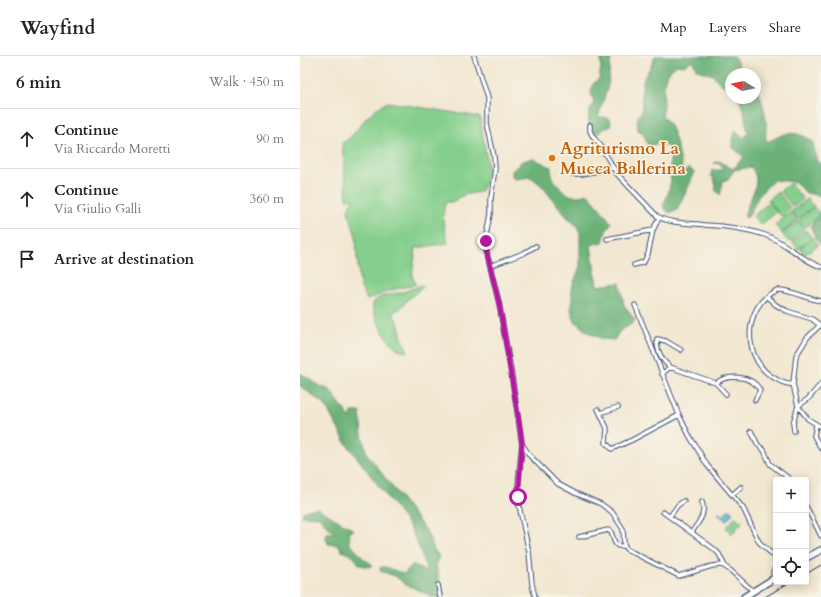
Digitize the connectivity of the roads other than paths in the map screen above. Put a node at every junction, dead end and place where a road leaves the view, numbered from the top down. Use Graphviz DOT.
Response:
graph roads {
  1 [pos="474,56"];
  2 [pos="590,126"];
  3 [pos="613,168"];
  4 [pos="572,174"];
  5 [pos="659,218"];
  6 [pos="653,230"];
  7 [pos="607,239"];
  8 [pos="536,246"];
  9 [pos="634,265"];
  10 [pos="490,266"];
  11 [pos="821,267"];
  12 [pos="767,297"];
  13 [pos="821,302"];
  14 [pos="636,305"];
  15 [pos="820,326"];
  16 [pos="681,350"];
  17 [pos="670,366"];
  18 [pos="662,374"];
  19 [pos="716,383"];
  20 [pos="793,384"];
  21 [pos="821,384"];
  22 [pos="726,394"];
  23 [pos="755,400"];
  24 [pos="798,406"];
  25 [pos="618,407"];
  26 [pos="598,409"];
  27 [pos="600,413"];
  28 [pos="679,415"];
  29 [pos="816,425"];
  30 [pos="821,427"];
  31 [pos="751,431"];
  32 [pos="794,431"];
  33 [pos="522,444"];
  34 [pos="821,448"];
  35 [pos="787,477"];
  36 [pos="741,487"];
  37 [pos="732,494"];
  38 [pos="684,501"];
  39 [pos="702,502"];
  40 [pos="663,512"];
  41 [pos="809,512"];
  42 [pos="670,516"];
  43 [pos="692,532"];
  44 [pos="821,536"];
  45 [pos="579,537"];
  46 [pos="625,546"];
  47 [pos="821,550"];
  48 [pos="773,555"];
  49 [pos="809,556"];
  50 [pos="725,566"];
  51 [pos="773,578"];
  52 [pos="438,586"];
  53 [pos="753,591"];
  54 [pos="440,597"];
  55 [pos="535,597"];
  56 [pos="744,597"];
  1 -- 10 [label="street"];
  2 -- 3 [label="street"];
  3 -- 4 [label="street"];
  3 -- 5 [label="street"];
  5 -- 6 [label="street"];
  5 -- 11 [label="street"];
  6 -- 7 [label="street"];
  6 -- 9 [label="street"];
  8 -- 10 [label="street"];
  10 -- 33 [label="street"];
  12 -- 13 [label="street"];
  12 -- 15 [label="street"];
  12 -- 20 [label="street"];
  14 -- 18 [label="street"];
  15 -- 20 [label="street"];
  16 -- 17 [label="street"];
  17 -- 18 [label="street"];
  17 -- 19 [label="street"];
  18 -- 28 [label="street"];
  19 -- 22 [label="street"];
  19 -- 23 [label="street"];
  20 -- 24 [label="street"];
  21 -- 24 [label="street"];
  24 -- 29 [label="street"];
  24 -- 32 [label="street"];
  25 -- 27 [label="street"];
  26 -- 27 [label="street"];
  27 -- 28 [label="street"];
  28 -- 37 [label="street"];
  29 -- 30 [label="street"];
  29 -- 34 [label="street"];
  31 -- 35 [label="street"];
  33 -- 46 [label="street"];
  33 -- 55 [label="street"];
  36 -- 37 [label="street"];
  37 -- 48 [label="street"];
  38 -- 42 [label="street"];
  39 -- 43 [label="street"];
  40 -- 42 [label="street"];
  41 -- 44 [label="street"];
  42 -- 43 [label="street"];
  43 -- 50 [label="street"];
  45 -- 46 [label="street"];
  46 -- 50 [label="street"];
  47 -- 49 [label="main road"];
  50 -- 53 [label="street"];
  51 -- 53 [label="main road"];
  52 -- 54 [label="street"];
  53 -- 56 [label="main road"];
}
